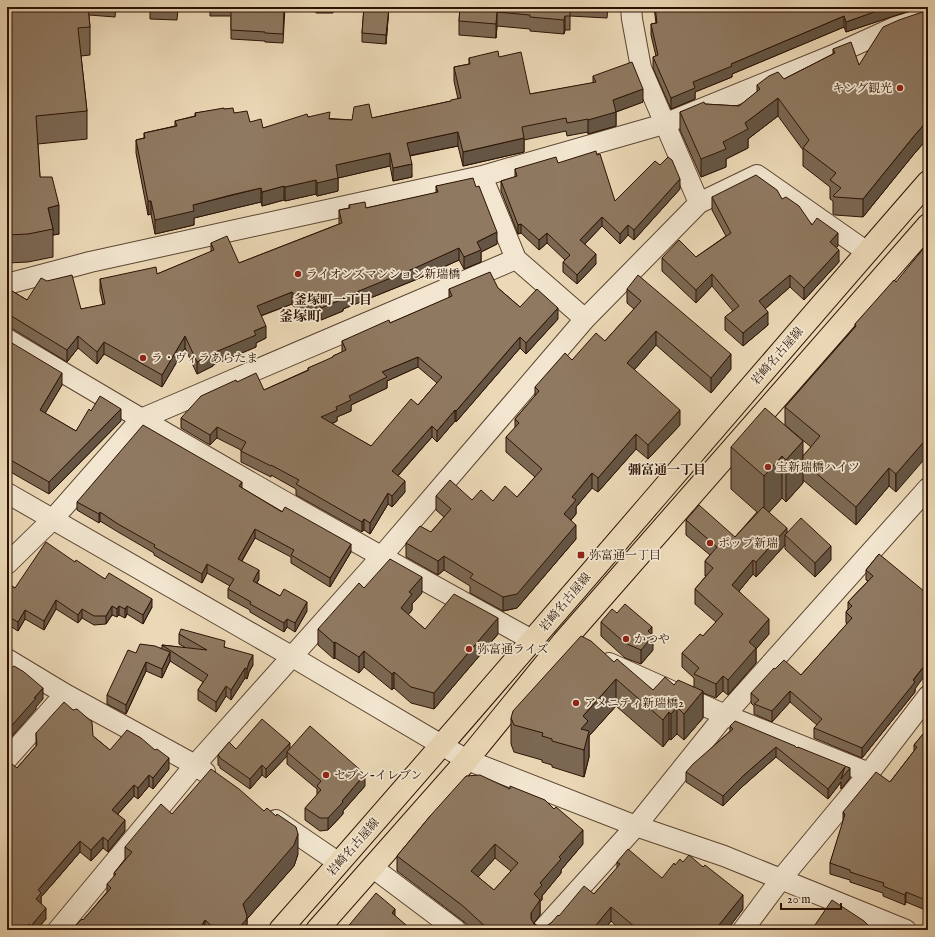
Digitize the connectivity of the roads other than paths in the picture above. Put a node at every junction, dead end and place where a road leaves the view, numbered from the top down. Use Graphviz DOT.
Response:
graph roads {
  1 [pos="632,7"];
  2 [pos="928,17"];
  3 [pos="664,124"];
  4 [pos="482,176"];
  5 [pos="928,182"];
  6 [pos="699,203"];
  7 [pos="928,225"];
  8 [pos="867,252"];
  9 [pos="516,259"];
  10 [pos="7,284"];
  11 [pos="585,319"];
  12 [pos="7,339"];
  13 [pos="141,419"];
  14 [pos="928,488"];
  15 [pos="7,493"];
  16 [pos="53,519"];
  17 [pos="381,557"];
  18 [pos="7,564"];
  19 [pos="532,640"];
  20 [pos="577,648"];
  21 [pos="291,656"];
  22 [pos="7,659"];
  23 [pos="65,694"];
  24 [pos="928,696"];
  25 [pos="725,715"];
  26 [pos="442,745"];
  27 [pos="7,759"];
  28 [pos="466,760"];
  29 [pos="195,765"];
  30 [pos="869,773"];
  31 [pos="221,783"];
  32 [pos="260,810"];
  33 [pos="636,826"];
  34 [pos="339,863"];
  35 [pos="372,867"];
  36 [pos="781,879"];
  37 [pos="58,930"];
  38 [pos="280,930"];
  39 [pos="317,930"];
  40 [pos="456,930"];
  41 [pos="542,930"];
  42 [pos="743,930"];
  43 [pos="906,930"];
  1 -- 3 [label="street"];
  2 -- 3 [label="street"];
  3 -- 4 [label="street"];
  3 -- 6 [label="street"];
  4 -- 9 [label="street"];
  4 -- 10 [label="street"];
  5 -- 8 [label="main road, 岩崎名古屋線"];
  6 -- 8 [label="street"];
  6 -- 11 [label="street"];
  7 -- 20 [label="main road, 岩崎名古屋線"];
  8 -- 19 [label="main road, 岩崎名古屋線"];
  9 -- 11 [label="street"];
  9 -- 13 [label="street"];
  11 -- 17 [label="street"];
  12 -- 13 [label="street"];
  13 -- 16 [label="street"];
  13 -- 17 [label="street"];
  14 -- 25 [label="street"];
  15 -- 16 [label="street"];
  16 -- 18 [label="street"];
  16 -- 21 [label="street"];
  17 -- 19 [label="street"];
  17 -- 21 [label="street"];
  19 -- 26 [label="main road, 岩崎名古屋線"];
  20 -- 25 [label="street"];
  20 -- 28 [label="main road, 岩崎名古屋線"];
  21 -- 26 [label="street"];
  21 -- 29 [label="street"];
  22 -- 23 [label="street"];
  23 -- 27 [label="street"];
  23 -- 29 [label="street"];
  24 -- 30 [label="street"];
  25 -- 30 [label="street"];
  25 -- 33 [label="street"];
  26 -- 28 [label="street"];
  26 -- 34 [label="main road, 岩崎名古屋線"];
  28 -- 33 [label="street"];
  28 -- 35 [label="main road, 岩崎名古屋線"];
  29 -- 31 [label="street"];
  29 -- 37 [label="street"];
  30 -- 36 [label="street"];
  32 -- 34 [label="street"];
  33 -- 36 [label="street"];
  33 -- 41 [label="street"];
  34 -- 38 [label="main road, 岩崎名古屋線"];
  35 -- 39 [label="main road, 岩崎名古屋線"];
  35 -- 40 [label="street"];
  36 -- 42 [label="street"];
  36 -- 43 [label="street"];
}
